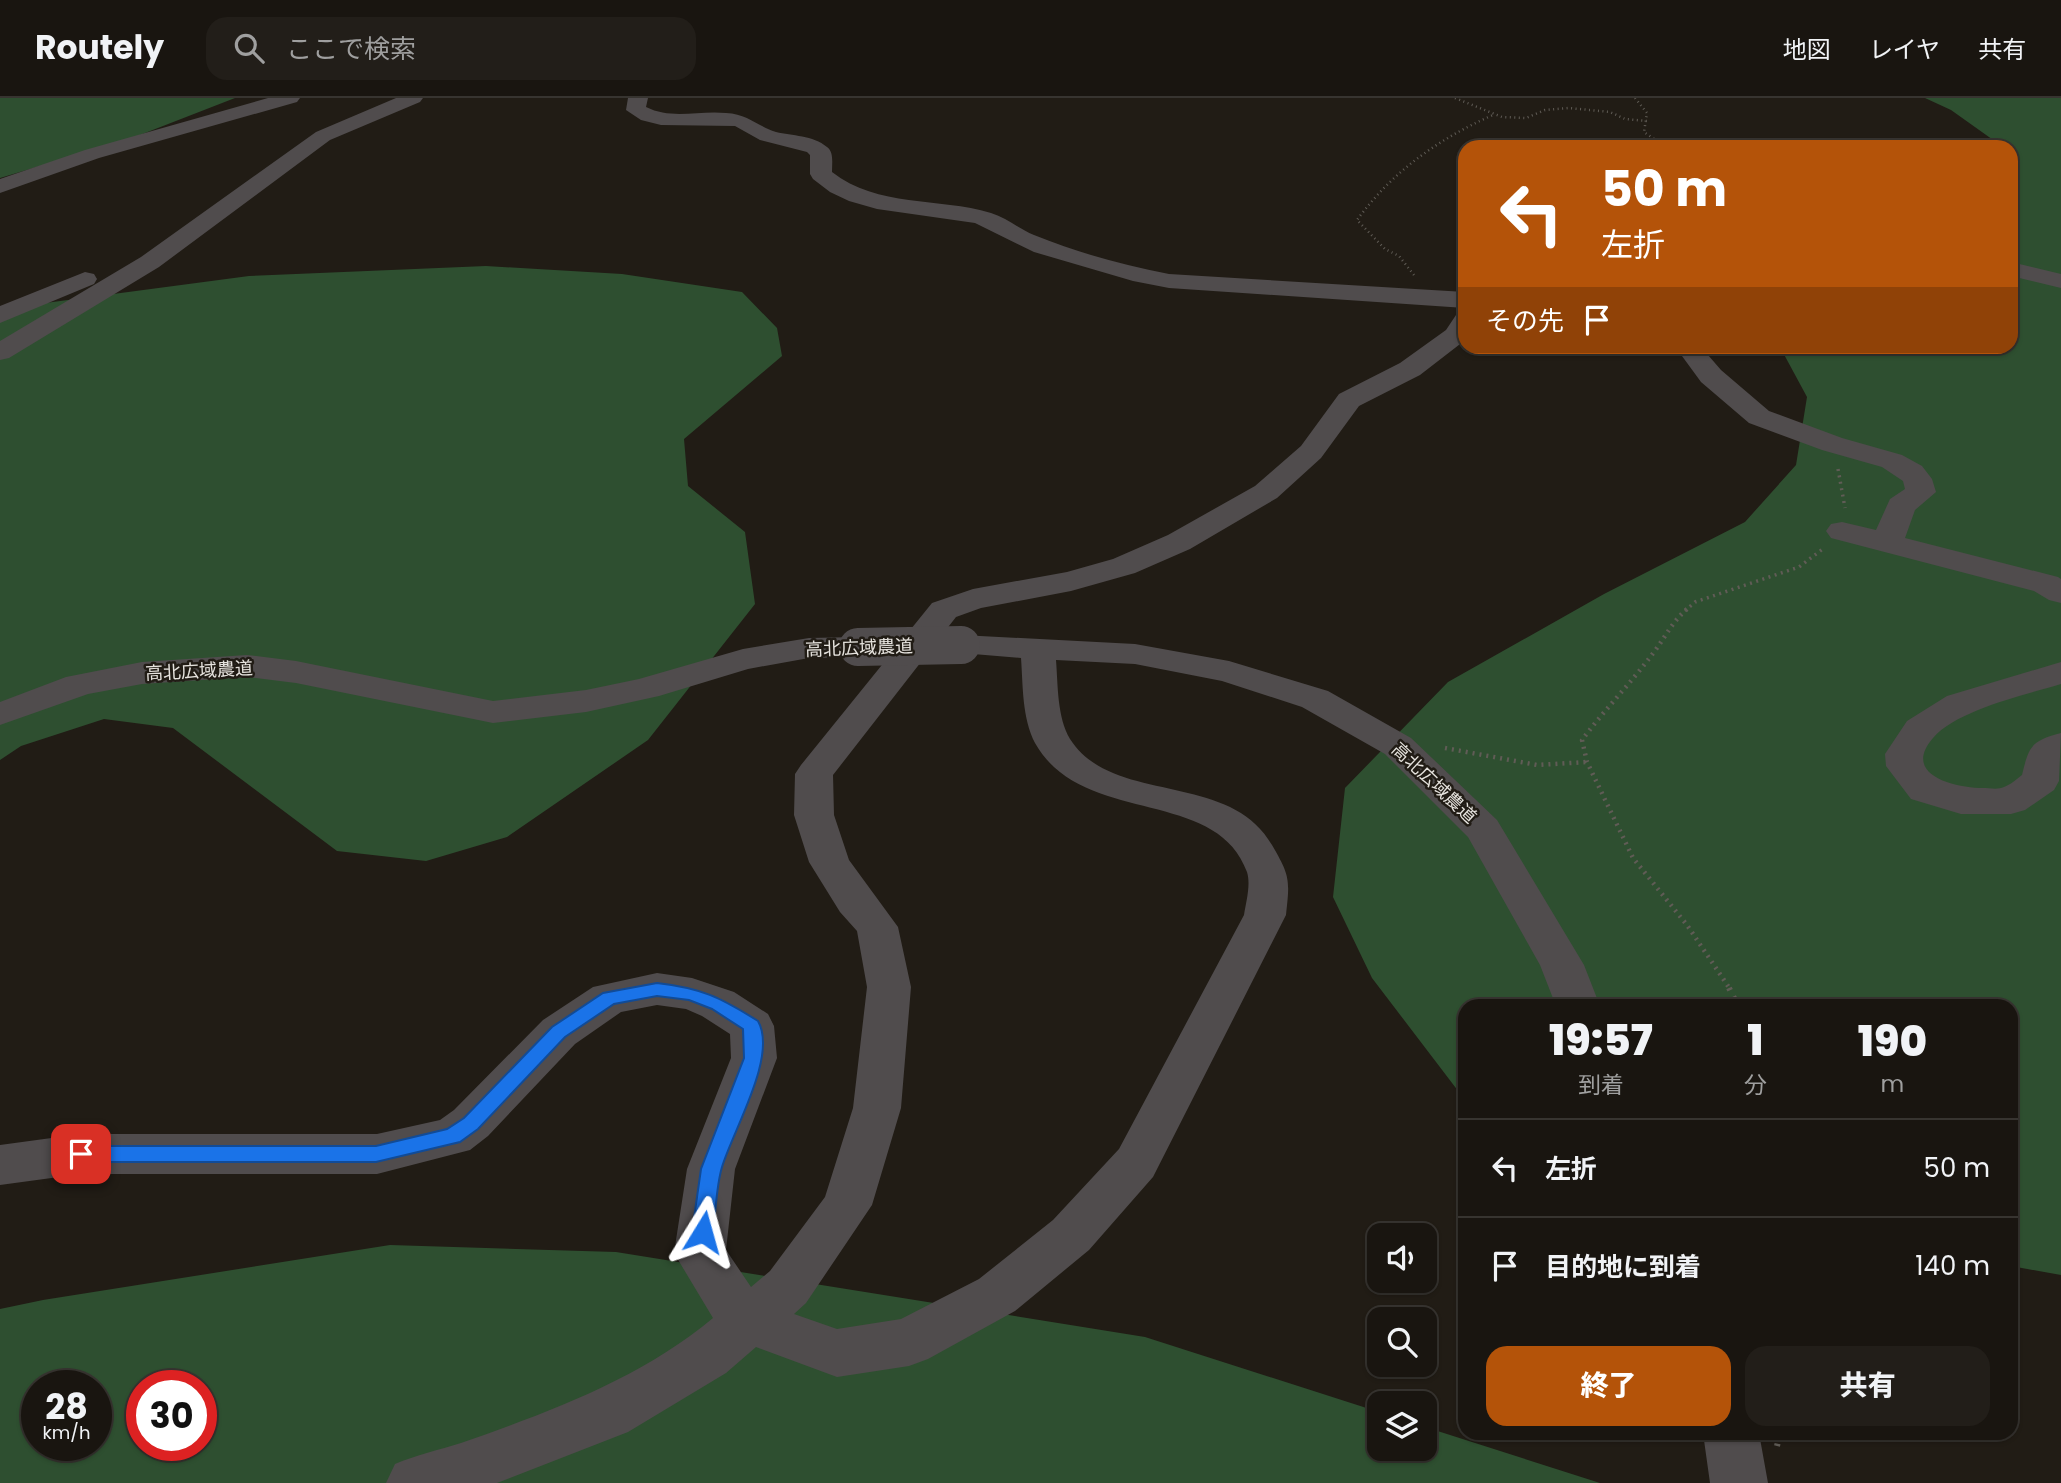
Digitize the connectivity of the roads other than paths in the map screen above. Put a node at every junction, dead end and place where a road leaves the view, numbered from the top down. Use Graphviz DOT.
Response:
graph roads {
  1 [pos="290,98"];
  2 [pos="413,98"];
  3 [pos="638,98"];
  4 [pos="0,186"];
  5 [pos="226,206"];
  6 [pos="2018,271"];
  7 [pos="2061,281"];
  8 [pos="1458,300"];
  9 [pos="0,315"];
  10 [pos="1458,330"];
  11 [pos="0,352"];
  12 [pos="1695,354"];
  13 [pos="1842,531"];
  14 [pos="1888,542"];
  15 [pos="2061,593"];
  16 [pos="1037,649"];
  17 [pos="2061,673"];
  18 [pos="0,714"];
  19 [pos="2061,745"];
  20 [pos="1575,999"];
  21 [pos="0,1165"];
  22 [pos="754,1317"];
  23 [pos="1732,1440"];
  24 [pos="415,1483"];
  25 [pos="1739,1483"];
  1 -- 4 [label="street"];
  2 -- 5 [label="street"];
  3 -- 8 [label="street"];
  5 -- 9 [label="street"];
  5 -- 11 [label="street"];
  6 -- 7 [label="street"];
  10 -- 22 [label="street"];
  12 -- 14 [label="street"];
  13 -- 14 [label="street"];
  14 -- 15 [label="street"];
  16 -- 18 [label="street, 高北広域農道, bridge"];
  16 -- 20 [label="street, 高北広域農道"];
  16 -- 22 [label="street"];
  17 -- 19 [label="street"];
  21 -- 22 [label="street"];
  22 -- 24 [label="street"];
  23 -- 25 [label="street"];
}
